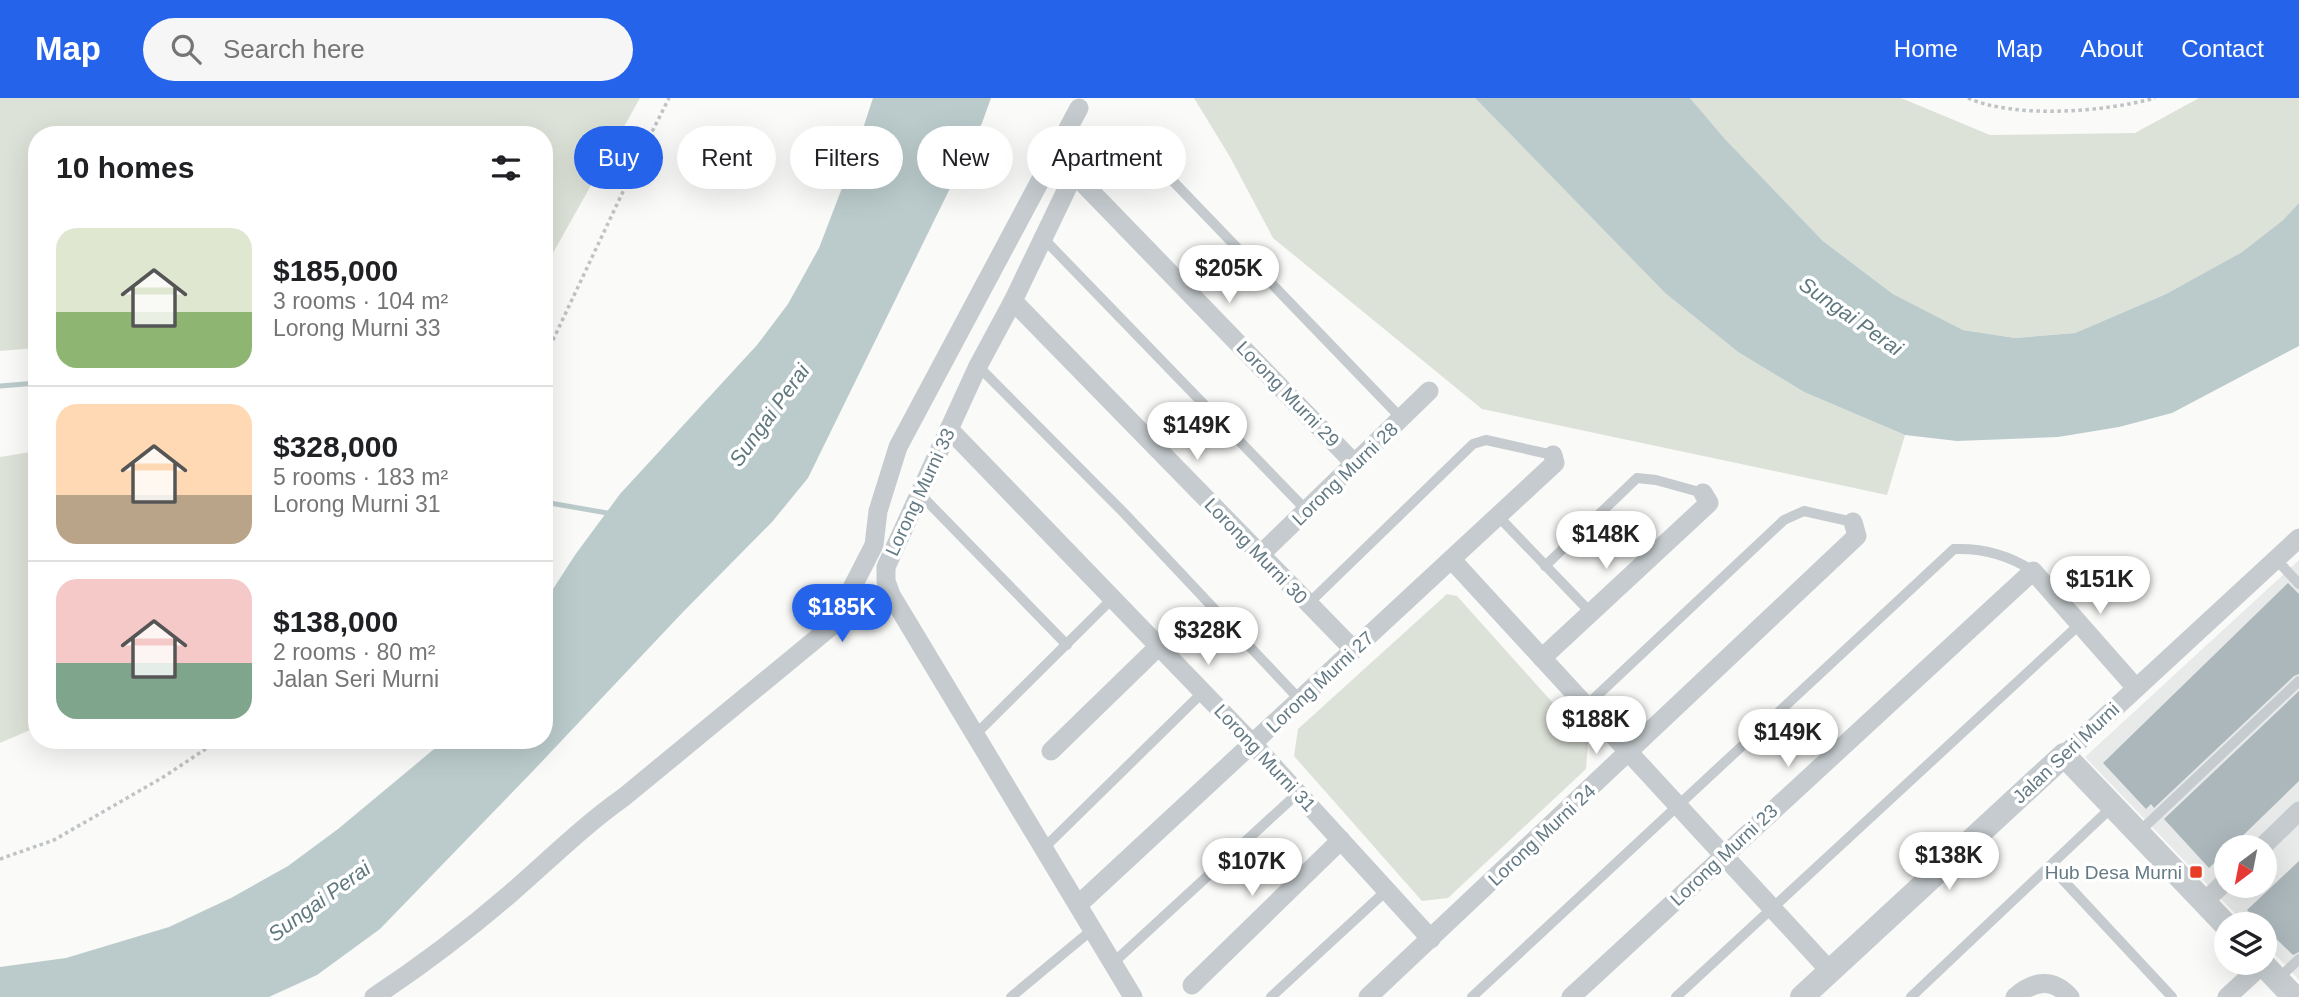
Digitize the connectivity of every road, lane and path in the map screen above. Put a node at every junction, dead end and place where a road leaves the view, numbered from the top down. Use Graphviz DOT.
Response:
graph roads {
  1 [pos="669,98"];
  2 [pos="1968,98"];
  3 [pos="2155,98"];
  4 [pos="1079,108"];
  5 [pos="1067,189"];
  6 [pos="1089,189"];
  7 [pos="1181,189"];
  8 [pos="1043,238"];
  9 [pos="1013,301"];
  10 [pos="553,340"];
  11 [pos="978,366"];
  12 [pos="1429,391"];
  13 [pos="1402,419"];
  14 [pos="949,429"];
  15 [pos="1553,455"];
  16 [pos="1355,464"];
  17 [pos="919,493"];
  18 [pos="1703,493"];
  19 [pos="1307,511"];
  20 [pos="1498,516"];
  21 [pos="1853,522"];
  22 [pos="2299,538"];
  23 [pos="1260,555"];
  24 [pos="2276,559"];
  25 [pos="1452,560"];
  26 [pos="1545,566"];
  27 [pos="2033,571"];
  28 [pos="2299,584"];
  29 [pos="1113,598"];
  30 [pos="1308,604"];
  31 [pos="1591,613"];
  32 [pos="2080,624"];
  33 [pos="1067,645"];
  34 [pos="1159,646"];
  35 [pos="1354,650"];
  36 [pos="1542,658"];
  37 [pos="2299,681"];
  38 [pos="2136,688"];
  39 [pos="1204,692"];
  40 [pos="1300,700"];
  41 [pos="1586,706"];
  42 [pos="975,735"];
  43 [pos="1253,744"];
  44 [pos="205,749"];
  45 [pos="1051,751"];
  46 [pos="1629,753"];
  47 [pos="2064,754"];
  48 [pos="1298,793"];
  49 [pos="2113,806"];
  50 [pos="1679,807"];
  51 [pos="2299,811"];
  52 [pos="2138,833"];
  53 [pos="2274,835"];
  54 [pos="1341,840"];
  55 [pos="1044,848"];
  56 [pos="1724,855"];
  57 [pos="0,859"];
  58 [pos="2050,866"];
  59 [pos="1387,890"];
  60 [pos="2214,892"];
  61 [pos="2204,902"];
  62 [pos="1078,905"];
  63 [pos="1772,908"];
  64 [pos="2214,912"];
  65 [pos="1093,929"];
  66 [pos="1431,939"];
  67 [pos="2299,959"];
  68 [pos="1113,963"];
  69 [pos="1830,971"];
  70 [pos="2274,976"];
  71 [pos="1192,985"];
  72 [pos="374,997"];
  73 [pos="1011,997"];
  74 [pos="1133,997"];
  75 [pos="1271,997"];
  76 [pos="1368,997"];
  77 [pos="1472,997"];
  78 [pos="1571,997"];
  79 [pos="1676,997"];
  80 [pos="1802,997"];
  81 [pos="1911,997"];
  82 [pos="2015,997"];
  83 [pos="2070,997"];
  84 [pos="2172,997"];
  85 [pos="2227,997"];
  1 -- 10 [label="path"];
  2 -- 3 [label="path"];
  4 -- 72 [label="street"];
  5 -- 8 [label="street, Lorong Murni 33"];
  6 -- 16 [label="street, Lorong Murni 29"];
  7 -- 13 [label="lane"];
  8 -- 9 [label="street, Lorong Murni 33"];
  8 -- 19 [label="lane"];
  9 -- 11 [label="street, Lorong Murni 33"];
  9 -- 23 [label="street, Lorong Murni 30"];
  11 -- 14 [label="street, Lorong Murni 33"];
  11 -- 40 [label="lane"];
  12 -- 13 [label="street, Lorong Murni 28"];
  13 -- 16 [label="street, Lorong Murni 28"];
  14 -- 17 [label="street, Lorong Murni 33"];
  14 -- 29 [label="street, Lorong Murni 31"];
  15 -- 20 [label="street, Lorong Murni 27"];
  15 -- 30 [label="lane"];
  16 -- 19 [label="street, Lorong Murni 28"];
  17 -- 33 [label="lane"];
  17 -- 42 [label="street, Lorong Murni 33"];
  18 -- 26 [label="lane"];
  18 -- 31 [label="street"];
  19 -- 23 [label="street, Lorong Murni 28"];
  20 -- 25 [label="street, Lorong Murni 27"];
  20 -- 26 [label="lane"];
  21 -- 41 [label="lane"];
  21 -- 46 [label="street, Lorong Murni 24"];
  22 -- 24 [label="street, Jalan Seri Murni"];
  23 -- 30 [label="street, Lorong Murni 30"];
  24 -- 28 [label="lane"];
  24 -- 38 [label="street, Jalan Seri Murni"];
  25 -- 35 [label="street, Lorong Murni 27"];
  25 -- 36 [label="street"];
  26 -- 31 [label="lane"];
  27 -- 32 [label="street"];
  27 -- 50 [label="lane"];
  27 -- 56 [label="street, Lorong Murni 23"];
  29 -- 33 [label="lane"];
  29 -- 34 [label="street, Lorong Murni 31"];
  30 -- 35 [label="street, Lorong Murni 30"];
  31 -- 36 [label="street"];
  32 -- 38 [label="street"];
  32 -- 63 [label="lane"];
  33 -- 42 [label="lane"];
  34 -- 39 [label="street, Lorong Murni 31"];
  34 -- 45 [label="street"];
  35 -- 40 [label="street, Lorong Murni 27"];
  36 -- 41 [label="street"];
  37 -- 52 [label="lane"];
  38 -- 47 [label="street, Jalan Seri Murni"];
  39 -- 43 [label="street, Lorong Murni 31"];
  39 -- 55 [label="lane"];
  40 -- 43 [label="street, Lorong Murni 27"];
  41 -- 46 [label="street"];
  42 -- 55 [label="street, Lorong Murni 33"];
  43 -- 48 [label="street, Lorong Murni 31"];
  43 -- 62 [label="street, Lorong Murni 27"];
  44 -- 57 [label="path"];
  46 -- 50 [label="street"];
  46 -- 66 [label="street, Lorong Murni 24"];
  47 -- 49 [label="street"];
  47 -- 69 [label="street, Jalan Seri Murni"];
  48 -- 54 [label="street, Lorong Murni 31"];
  48 -- 68 [label="lane"];
  49 -- 52 [label="street"];
  49 -- 58 [label="lane"];
  50 -- 56 [label="street"];
  50 -- 77 [label="lane"];
  51 -- 53 [label="street"];
  52 -- 61 [label="street"];
  54 -- 59 [label="street, Lorong Murni 31"];
  54 -- 71 [label="street"];
  55 -- 62 [label="street, Lorong Murni 33"];
  56 -- 63 [label="street"];
  56 -- 78 [label="street, Lorong Murni 23"];
  58 -- 81 [label="lane"];
  58 -- 84 [label="lane"];
  59 -- 66 [label="street, Lorong Murni 31"];
  59 -- 75 [label="lane"];
  60 -- 61 [label="street"];
  61 -- 64 [label="street"];
  62 -- 65 [label="street, Lorong Murni 33"];
  63 -- 69 [label="street"];
  63 -- 79 [label="lane"];
  65 -- 68 [label="street, Lorong Murni 33"];
  65 -- 73 [label="lane"];
  66 -- 76 [label="street, Lorong Murni 24"];
  67 -- 70 [label="lane"];
  68 -- 74 [label="street, Lorong Murni 33"];
  69 -- 80 [label="street, Jalan Seri Murni"];
  70 -- 85 [label="street"];
  82 -- 83 [label="street"];
}
